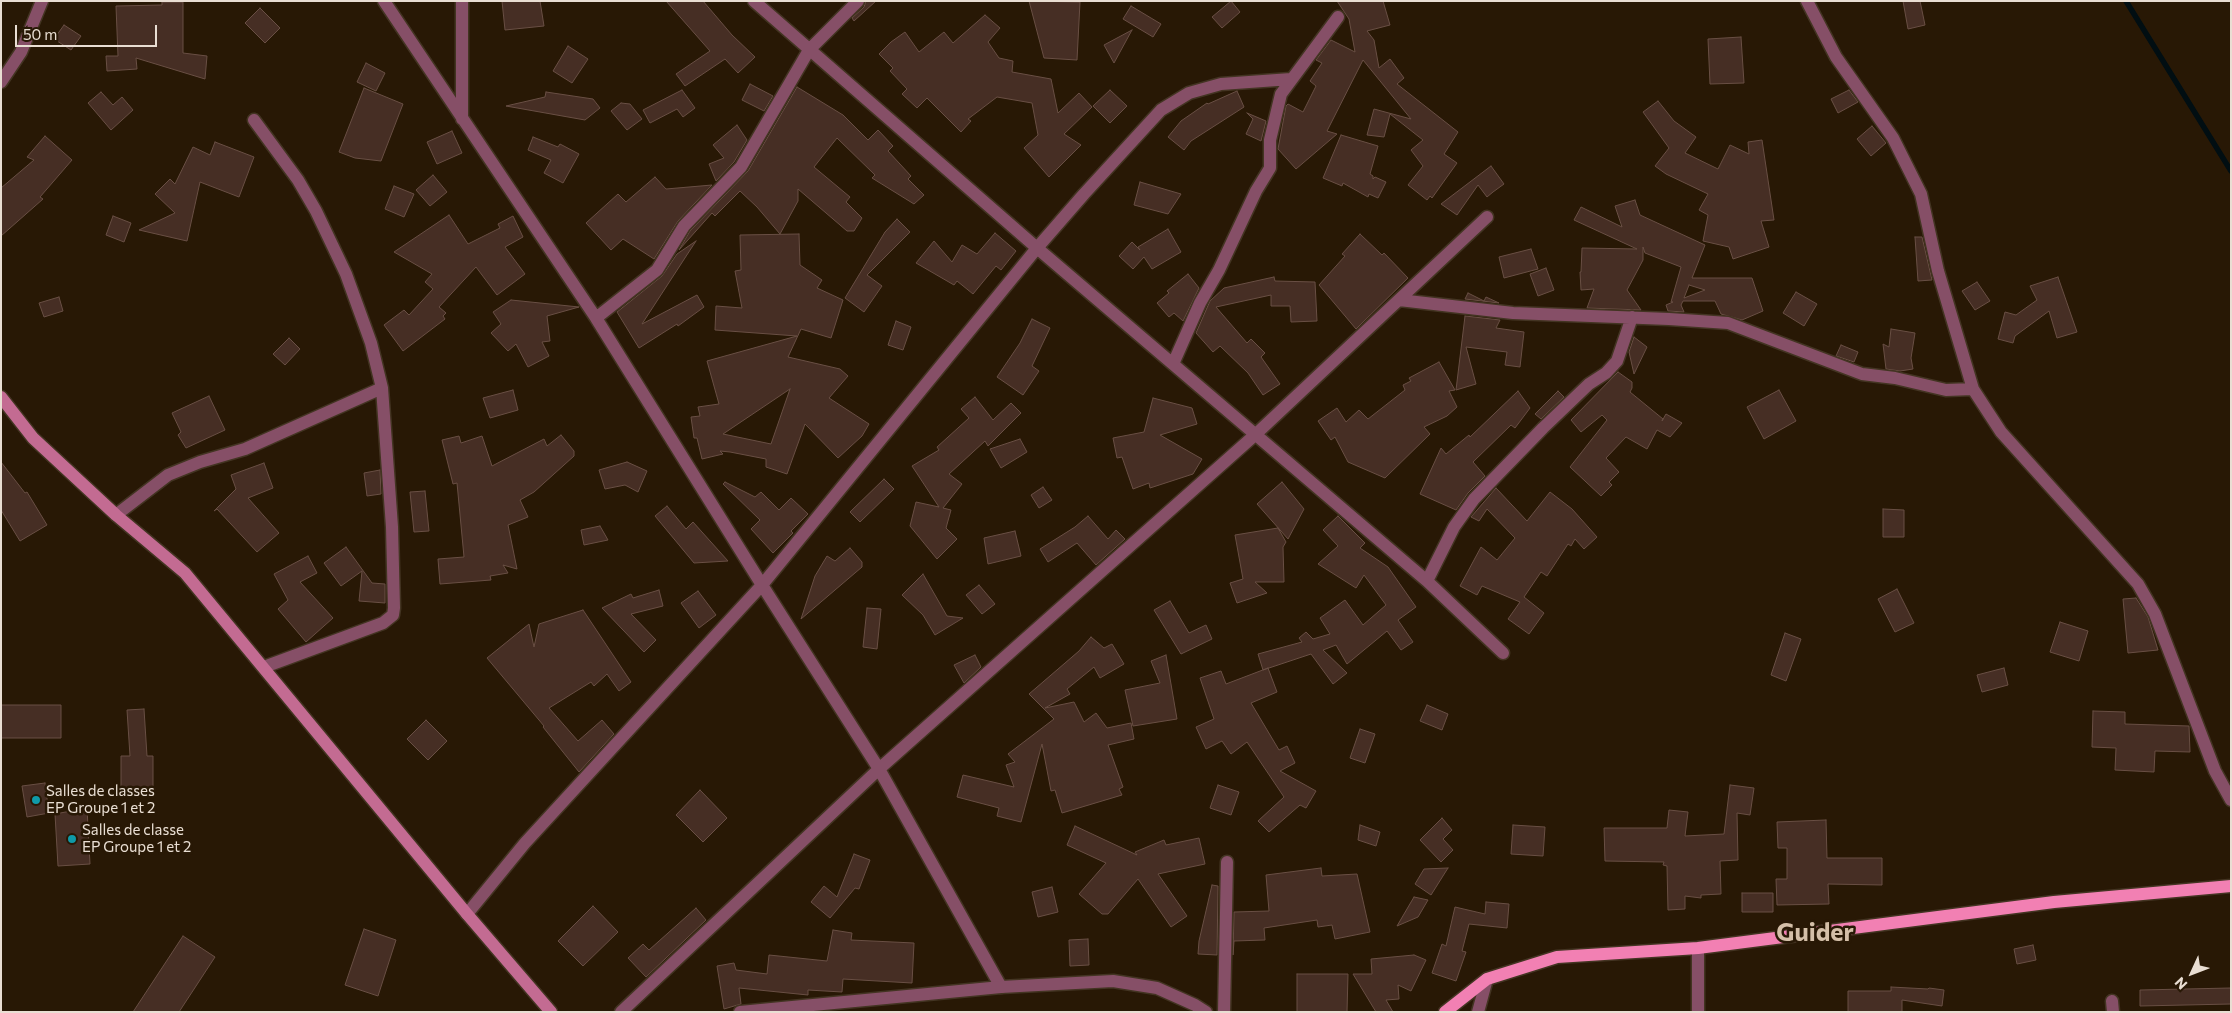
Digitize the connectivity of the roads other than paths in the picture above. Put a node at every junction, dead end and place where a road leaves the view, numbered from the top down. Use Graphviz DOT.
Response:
graph roads {
  1 [pos="42,1"];
  2 [pos="384,1"];
  3 [pos="462,1"];
  4 [pos="754,1"];
  5 [pos="858,1"];
  6 [pos="1807,1"];
  7 [pos="1338,17"];
  8 [pos="809,50"];
  9 [pos="1290,79"];
  10 [pos="1,82"];
  11 [pos="462,119"];
  12 [pos="254,120"];
  13 [pos="1487,217"];
  14 [pos="1037,248"];
  15 [pos="1399,300"];
  16 [pos="1632,317"];
  17 [pos="596,318"];
  18 [pos="1174,364"];
  19 [pos="382,388"];
  20 [pos="1973,389"];
  21 [pos="1,397"];
  22 [pos="1256,434"];
  23 [pos="116,514"];
  24 [pos="1427,581"];
  25 [pos="762,586"];
  26 [pos="1503,653"];
  27 [pos="264,667"];
  28 [pos="879,769"];
  29 [pos="2231,800"];
  30 [pos="1227,862"];
  31 [pos="2231,886"];
  32 [pos="467,914"];
  33 [pos="1698,948"];
  34 [pos="1487,979"];
  35 [pos="1001,987"];
  36 [pos="1198,1009"];
  37 [pos="551,1012"];
  38 [pos="621,1012"];
  39 [pos="740,1012"];
  40 [pos="1224,1012"];
  41 [pos="1445,1012"];
  42 [pos="1478,1012"];
  43 [pos="1698,1012"];
  1 -- 10 [label="street"];
  2 -- 11 [label="street"];
  3 -- 11 [label="street"];
  4 -- 8 [label="street"];
  5 -- 8 [label="street"];
  6 -- 20 [label="street"];
  7 -- 9 [label="street"];
  8 -- 14 [label="street"];
  8 -- 17 [label="street"];
  9 -- 14 [label="street"];
  9 -- 18 [label="street"];
  11 -- 17 [label="street"];
  12 -- 19 [label="street"];
  13 -- 15 [label="street"];
  14 -- 18 [label="street"];
  14 -- 25 [label="street"];
  15 -- 16 [label="street"];
  15 -- 22 [label="street"];
  16 -- 20 [label="street"];
  16 -- 24 [label="street"];
  17 -- 25 [label="street"];
  18 -- 22 [label="street"];
  19 -- 23 [label="street"];
  19 -- 27 [label="street"];
  20 -- 29 [label="street"];
  21 -- 23 [label="main road"];
  22 -- 24 [label="street"];
  22 -- 28 [label="street"];
  23 -- 27 [label="main road"];
  24 -- 26 [label="street"];
  25 -- 28 [label="street"];
  25 -- 32 [label="street"];
  27 -- 32 [label="main road"];
  28 -- 35 [label="street"];
  28 -- 38 [label="street"];
  30 -- 40 [label="street"];
  31 -- 33 [label="main road"];
  32 -- 37 [label="main road"];
  33 -- 34 [label="main road"];
  33 -- 43 [label="street"];
  34 -- 41 [label="main road"];
  34 -- 42 [label="street"];
  35 -- 36 [label="street"];
  35 -- 39 [label="street"];
}
